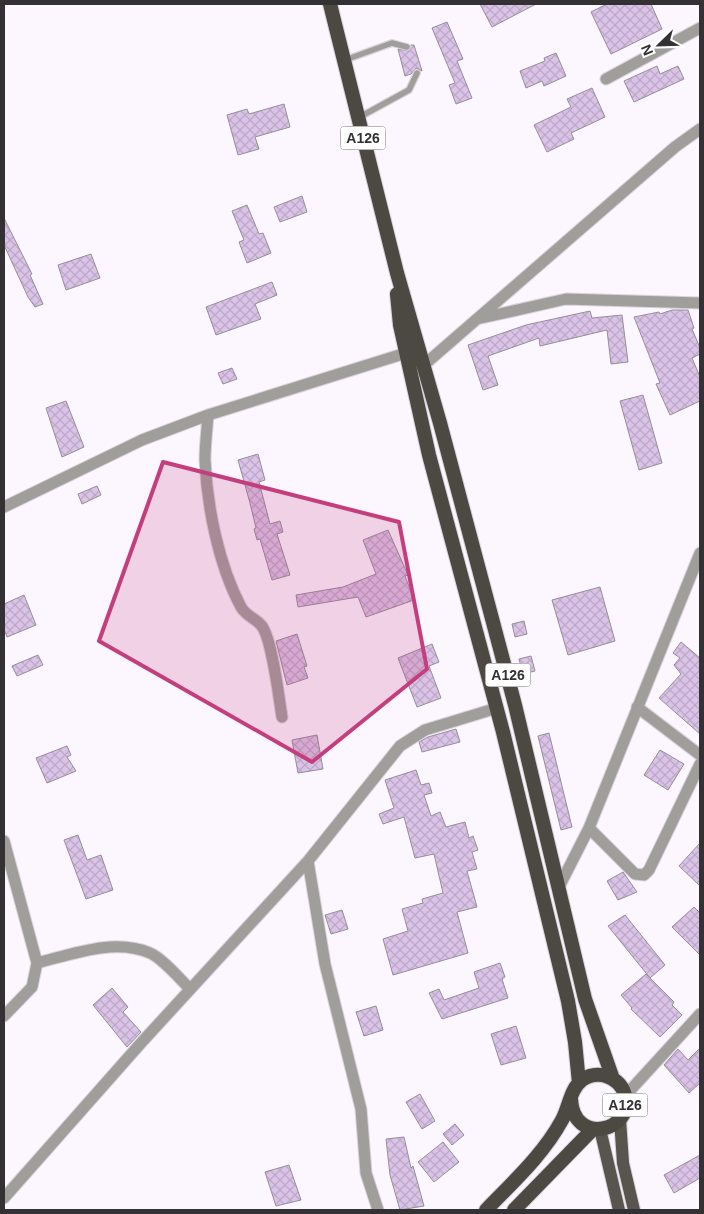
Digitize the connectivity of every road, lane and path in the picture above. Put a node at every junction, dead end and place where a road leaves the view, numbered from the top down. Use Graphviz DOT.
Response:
graph roads {
  1 [pos="330,4"];
  2 [pos="700,28"];
  3 [pos="407,47"];
  4 [pos="344,61"];
  5 [pos="417,72"];
  6 [pos="606,78"];
  7 [pos="358,118"];
  8 [pos="700,129"];
  9 [pos="397,273"];
  10 [pos="700,303"];
  11 [pos="476,320"];
  12 [pos="406,353"];
  13 [pos="424,365"];
  14 [pos="208,415"];
  15 [pos="5,503"];
  16 [pos="700,555"];
  17 [pos="637,707"];
  18 [pos="497,708"];
  19 [pos="282,717"];
  20 [pos="700,754"];
  21 [pos="700,764"];
  22 [pos="588,828"];
  23 [pos="4,841"];
  24 [pos="308,861"];
  25 [pos="559,887"];
  26 [pos="38,963"];
  27 [pos="190,989"];
  28 [pos="700,1014"];
  29 [pos="4,1016"];
  30 [pos="613,1079"];
  31 [pos="579,1083"];
  32 [pos="625,1096"];
  33 [pos="571,1099"];
  34 [pos="620,1119"];
  35 [pos="596,1129"];
  36 [pos="4,1198"];
  37 [pos="525,1205"];
  38 [pos="378,1210"];
  39 [pos="486,1210"];
  40 [pos="514,1210"];
  41 [pos="619,1210"];
  42 [pos="634,1210"];
  1 -- 4 [label="highway, A126"];
  2 -- 6 [label="street"];
  3 -- 4 [label="lane"];
  4 -- 7 [label="highway, A126"];
  5 -- 7 [label="lane"];
  7 -- 9 [label="highway, A126"];
  8 -- 11 [label="street"];
  9 -- 12 [label="highway, A126"];
  9 -- 13 [label="highway, A126"];
  10 -- 11 [label="street"];
  11 -- 13 [label="street"];
  12 -- 14 [label="street"];
  12 -- 18 [label="highway, A126"];
  13 -- 25 [label="highway, A126"];
  14 -- 15 [label="street"];
  14 -- 19 [label="street"];
  16 -- 17 [label="street"];
  17 -- 20 [label="street"];
  17 -- 22 [label="street"];
  18 -- 24 [label="street"];
  18 -- 31 [label="highway, A126"];
  21 -- 22 [label="street"];
  22 -- 25 [label="street"];
  23 -- 26 [label="street"];
  24 -- 27 [label="street"];
  24 -- 38 [label="street"];
  25 -- 30 [label="highway, A126"];
  26 -- 27 [label="street"];
  26 -- 29 [label="street"];
  27 -- 36 [label="street"];
  28 -- 32 [label="street"];
  30 -- 31 [label="highway, A126"];
  30 -- 32 [label="highway, A126"];
  31 -- 33 [label="highway"];
  32 -- 34 [label="highway, A126"];
  33 -- 35 [label="highway, A126"];
  33 -- 39 [label="highway"];
  34 -- 35 [label="highway, A126"];
  34 -- 42 [label="main road"];
  35 -- 37 [label="highway, A126"];
  35 -- 41 [label="main road"];
  37 -- 40 [label="highway, A126"];
}
